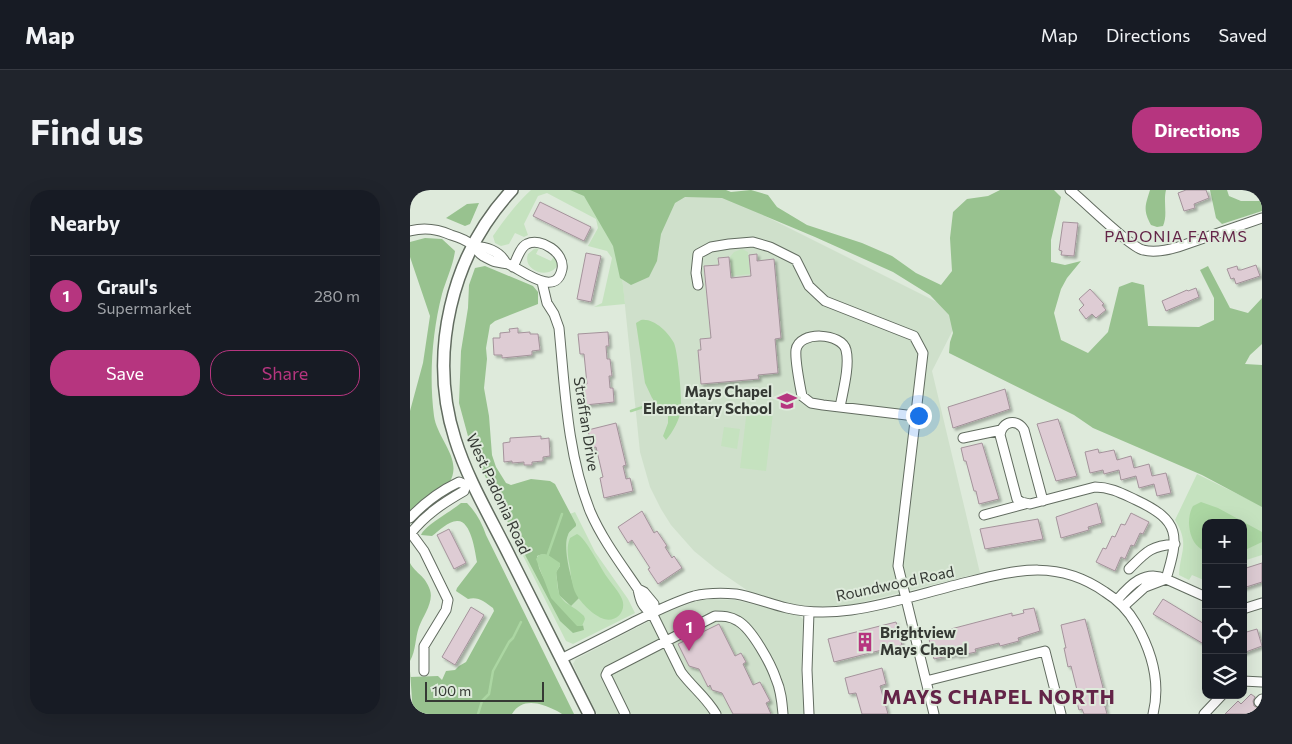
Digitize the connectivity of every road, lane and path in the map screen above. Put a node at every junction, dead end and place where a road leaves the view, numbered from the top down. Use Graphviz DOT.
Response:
graph roads {
  1 [pos="512,190"];
  2 [pos="1070,190"];
  3 [pos="1262,218"];
  4 [pos="410,231"];
  5 [pos="473,246"];
  6 [pos="509,265"];
  7 [pos="542,282"];
  8 [pos="698,285"];
  9 [pos="840,408"];
  10 [pos="915,416"];
  11 [pos="1001,430"];
  12 [pos="963,438"];
  13 [pos="469,483"];
  14 [pos="1043,501"];
  15 [pos="1025,504"];
  16 [pos="984,515"];
  17 [pos="410,518"];
  18 [pos="410,533"];
  19 [pos="1175,544"];
  20 [pos="1129,569"];
  21 [pos="1166,580"];
  22 [pos="1202,595"];
  23 [pos="905,598"];
  24 [pos="1117,600"];
  25 [pos="1262,603"];
  26 [pos="1124,606"];
  27 [pos="1247,608"];
  28 [pos="809,612"];
  29 [pos="652,613"];
  30 [pos="665,643"];
  31 [pos="561,659"];
  32 [pos="424,671"];
  33 [pos="926,681"];
  34 [pos="1247,681"];
  35 [pos="1262,682"];
  36 [pos="1218,699"];
  37 [pos="589,714"];
  38 [pos="625,714"];
  39 [pos="716,714"];
  40 [pos="783,714"];
  41 [pos="809,714"];
  42 [pos="934,714"];
  43 [pos="1060,714"];
  44 [pos="1153,714"];
  45 [pos="1204,714"];
  1 -- 5 [label="main road, West Padonia Road"];
  2 -- 3 [label="street"];
  4 -- 5 [label="street"];
  5 -- 6 [label="street"];
  5 -- 13 [label="main road, West Padonia Road"];
  6 -- 7 [label="street"];
  6 -- 7 [label="street"];
  7 -- 29 [label="street, Straffan Drive"];
  8 -- 10 [label="street"];
  9 -- 9 [label="street"];
  9 -- 10 [label="street"];
  10 -- 23 [label="street"];
  11 -- 12 [label="street"];
  11 -- 14 [label="street"];
  11 -- 15 [label="street"];
  13 -- 17 [label="street"];
  13 -- 18 [label="street"];
  13 -- 31 [label="main road, West Padonia Road"];
  14 -- 15 [label="street"];
  14 -- 19 [label="street"];
  15 -- 16 [label="street"];
  18 -- 32 [label="street"];
  19 -- 20 [label="street"];
  19 -- 21 [label="street"];
  21 -- 22 [label="street"];
  21 -- 24 [label="street"];
  21 -- 26 [label="street"];
  23 -- 24 [label="street, Roundwood Road"];
  23 -- 28 [label="street, Roundwood Road"];
  23 -- 33 [label="street"];
  24 -- 26 [label="street, Roundwood Road"];
  25 -- 27 [label="street"];
  26 -- 44 [label="street, Roundwood Road"];
  28 -- 29 [label="street, Roundwood Road"];
  28 -- 41 [label="street"];
  29 -- 30 [label="street, Straffan Drive"];
  29 -- 31 [label="street, Roundwood Road"];
  30 -- 38 [label="street"];
  30 -- 39 [label="street, Straffan Drive"];
  30 -- 40 [label="street"];
  31 -- 37 [label="main road, West Padonia Road"];
  33 -- 42 [label="street"];
  33 -- 43 [label="street"];
  34 -- 35 [label="street"];
  36 -- 45 [label="street"];
}
